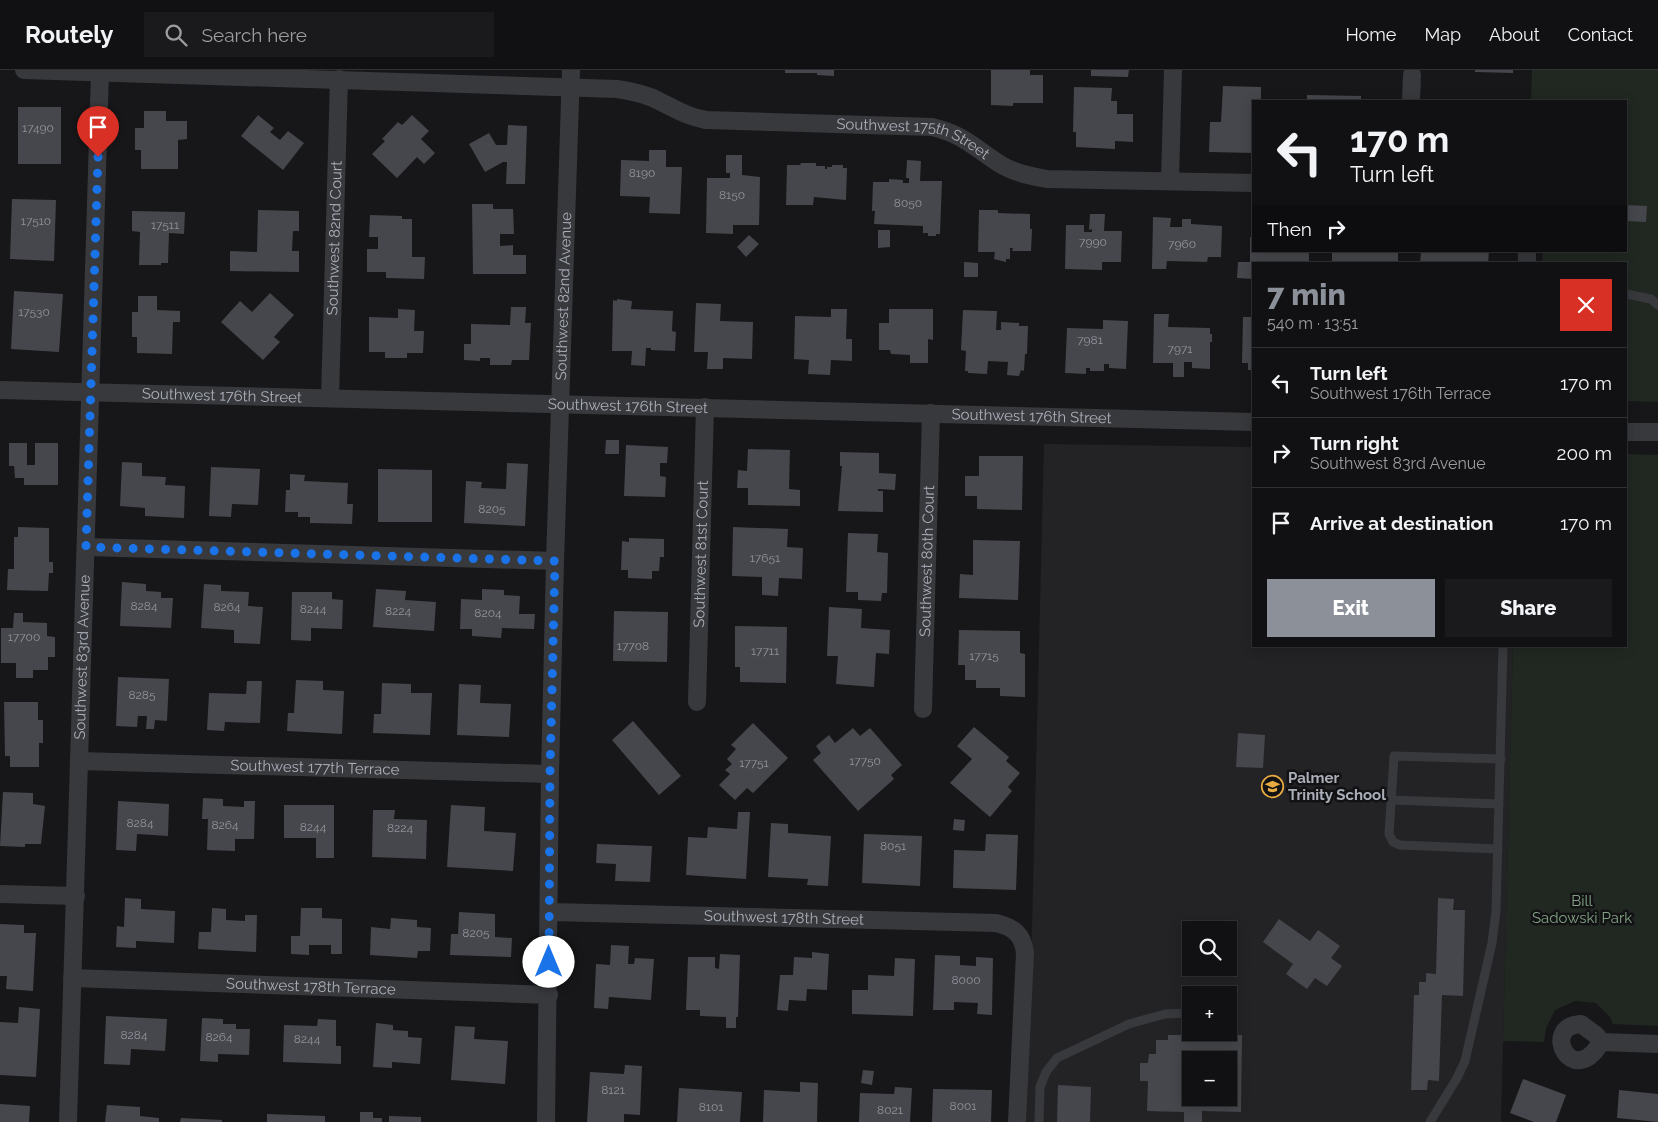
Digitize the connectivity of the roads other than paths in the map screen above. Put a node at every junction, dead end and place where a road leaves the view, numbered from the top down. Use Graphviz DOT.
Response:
graph roads {
  1 [pos="24,70"];
  2 [pos="1173,70"];
  3 [pos="100,72"];
  4 [pos="1412,75"];
  5 [pos="571,78"];
  6 [pos="339,79"];
  7 [pos="1411,100"];
  8 [pos="1170,180"];
  9 [pos="1252,183"];
  10 [pos="1627,294"];
  11 [pos="1658,306"];
  12 [pos="0,390"];
  13 [pos="91,392"];
  14 [pos="330,398"];
  15 [pos="560,405"];
  16 [pos="705,407"];
  17 [pos="931,413"];
  18 [pos="1252,422"];
  19 [pos="1627,432"];
  20 [pos="1658,432"];
  21 [pos="86,547"];
  22 [pos="555,561"];
  23 [pos="1504,647"];
  24 [pos="697,702"];
  25 [pos="923,709"];
  26 [pos="1501,759"];
  27 [pos="79,760"];
  28 [pos="550,774"];
  29 [pos="1392,800"];
  30 [pos="1499,804"];
  31 [pos="1498,849"];
  32 [pos="0,894"];
  33 [pos="76,896"];
  34 [pos="550,912"];
  35 [pos="72,978"];
  36 [pos="549,996"];
  37 [pos="1182,1013"];
  38 [pos="1601,1042"];
  39 [pos="1658,1044"];
  40 [pos="68,1122"];
  41 [pos="546,1122"];
  42 [pos="1017,1122"];
  43 [pos="1039,1122"];
  44 [pos="1430,1122"];
  1 -- 3 [label="street, Southwest 175th Street"];
  2 -- 8 [label="street"];
  3 -- 6 [label="street, Southwest 175th Street"];
  3 -- 13 [label="street, Southwest 83rd Avenue"];
  4 -- 7 [label="street"];
  5 -- 6 [label="street, Southwest 175th Street"];
  5 -- 8 [label="street, Southwest 175th Street"];
  5 -- 15 [label="street, Southwest 82nd Avenue"];
  6 -- 14 [label="street, Southwest 82nd Court"];
  8 -- 9 [label="street, Southwest 175th Street"];
  10 -- 11 [label="lane"];
  12 -- 13 [label="street, Southwest 176th Street"];
  13 -- 14 [label="street, Southwest 176th Street"];
  13 -- 21 [label="street, Southwest 83rd Avenue"];
  14 -- 15 [label="street, Southwest 176th Street"];
  15 -- 16 [label="street, Southwest 176th Street"];
  15 -- 22 [label="street, Southwest 82nd Avenue"];
  16 -- 17 [label="street, Southwest 176th Street"];
  16 -- 24 [label="street, Southwest 81st Court"];
  17 -- 18 [label="street, Southwest 176th Street"];
  17 -- 25 [label="street, Southwest 80th Court"];
  19 -- 20 [label="street"];
  21 -- 22 [label="street"];
  21 -- 27 [label="street, Southwest 83rd Avenue"];
  22 -- 28 [label="street, Southwest 82nd Avenue"];
  23 -- 26 [label="lane"];
  26 -- 29 [label="lane"];
  26 -- 30 [label="lane"];
  27 -- 28 [label="street, Southwest 177th Terrace"];
  27 -- 33 [label="street, Southwest 83rd Avenue"];
  28 -- 34 [label="street, Southwest 82nd Avenue"];
  29 -- 30 [label="lane"];
  29 -- 31 [label="lane"];
  30 -- 31 [label="lane"];
  31 -- 44 [label="lane"];
  32 -- 33 [label="street"];
  33 -- 35 [label="street, Southwest 83rd Avenue"];
  34 -- 36 [label="street, Southwest 82nd Avenue"];
  34 -- 42 [label="street, Southwest 178th Street"];
  35 -- 36 [label="street, Southwest 178th Terrace"];
  35 -- 40 [label="street, Southwest 83rd Avenue"];
  36 -- 41 [label="street, Southwest 82nd Avenue"];
  37 -- 43 [label="lane"];
  38 -- 39 [label="street"];
}
